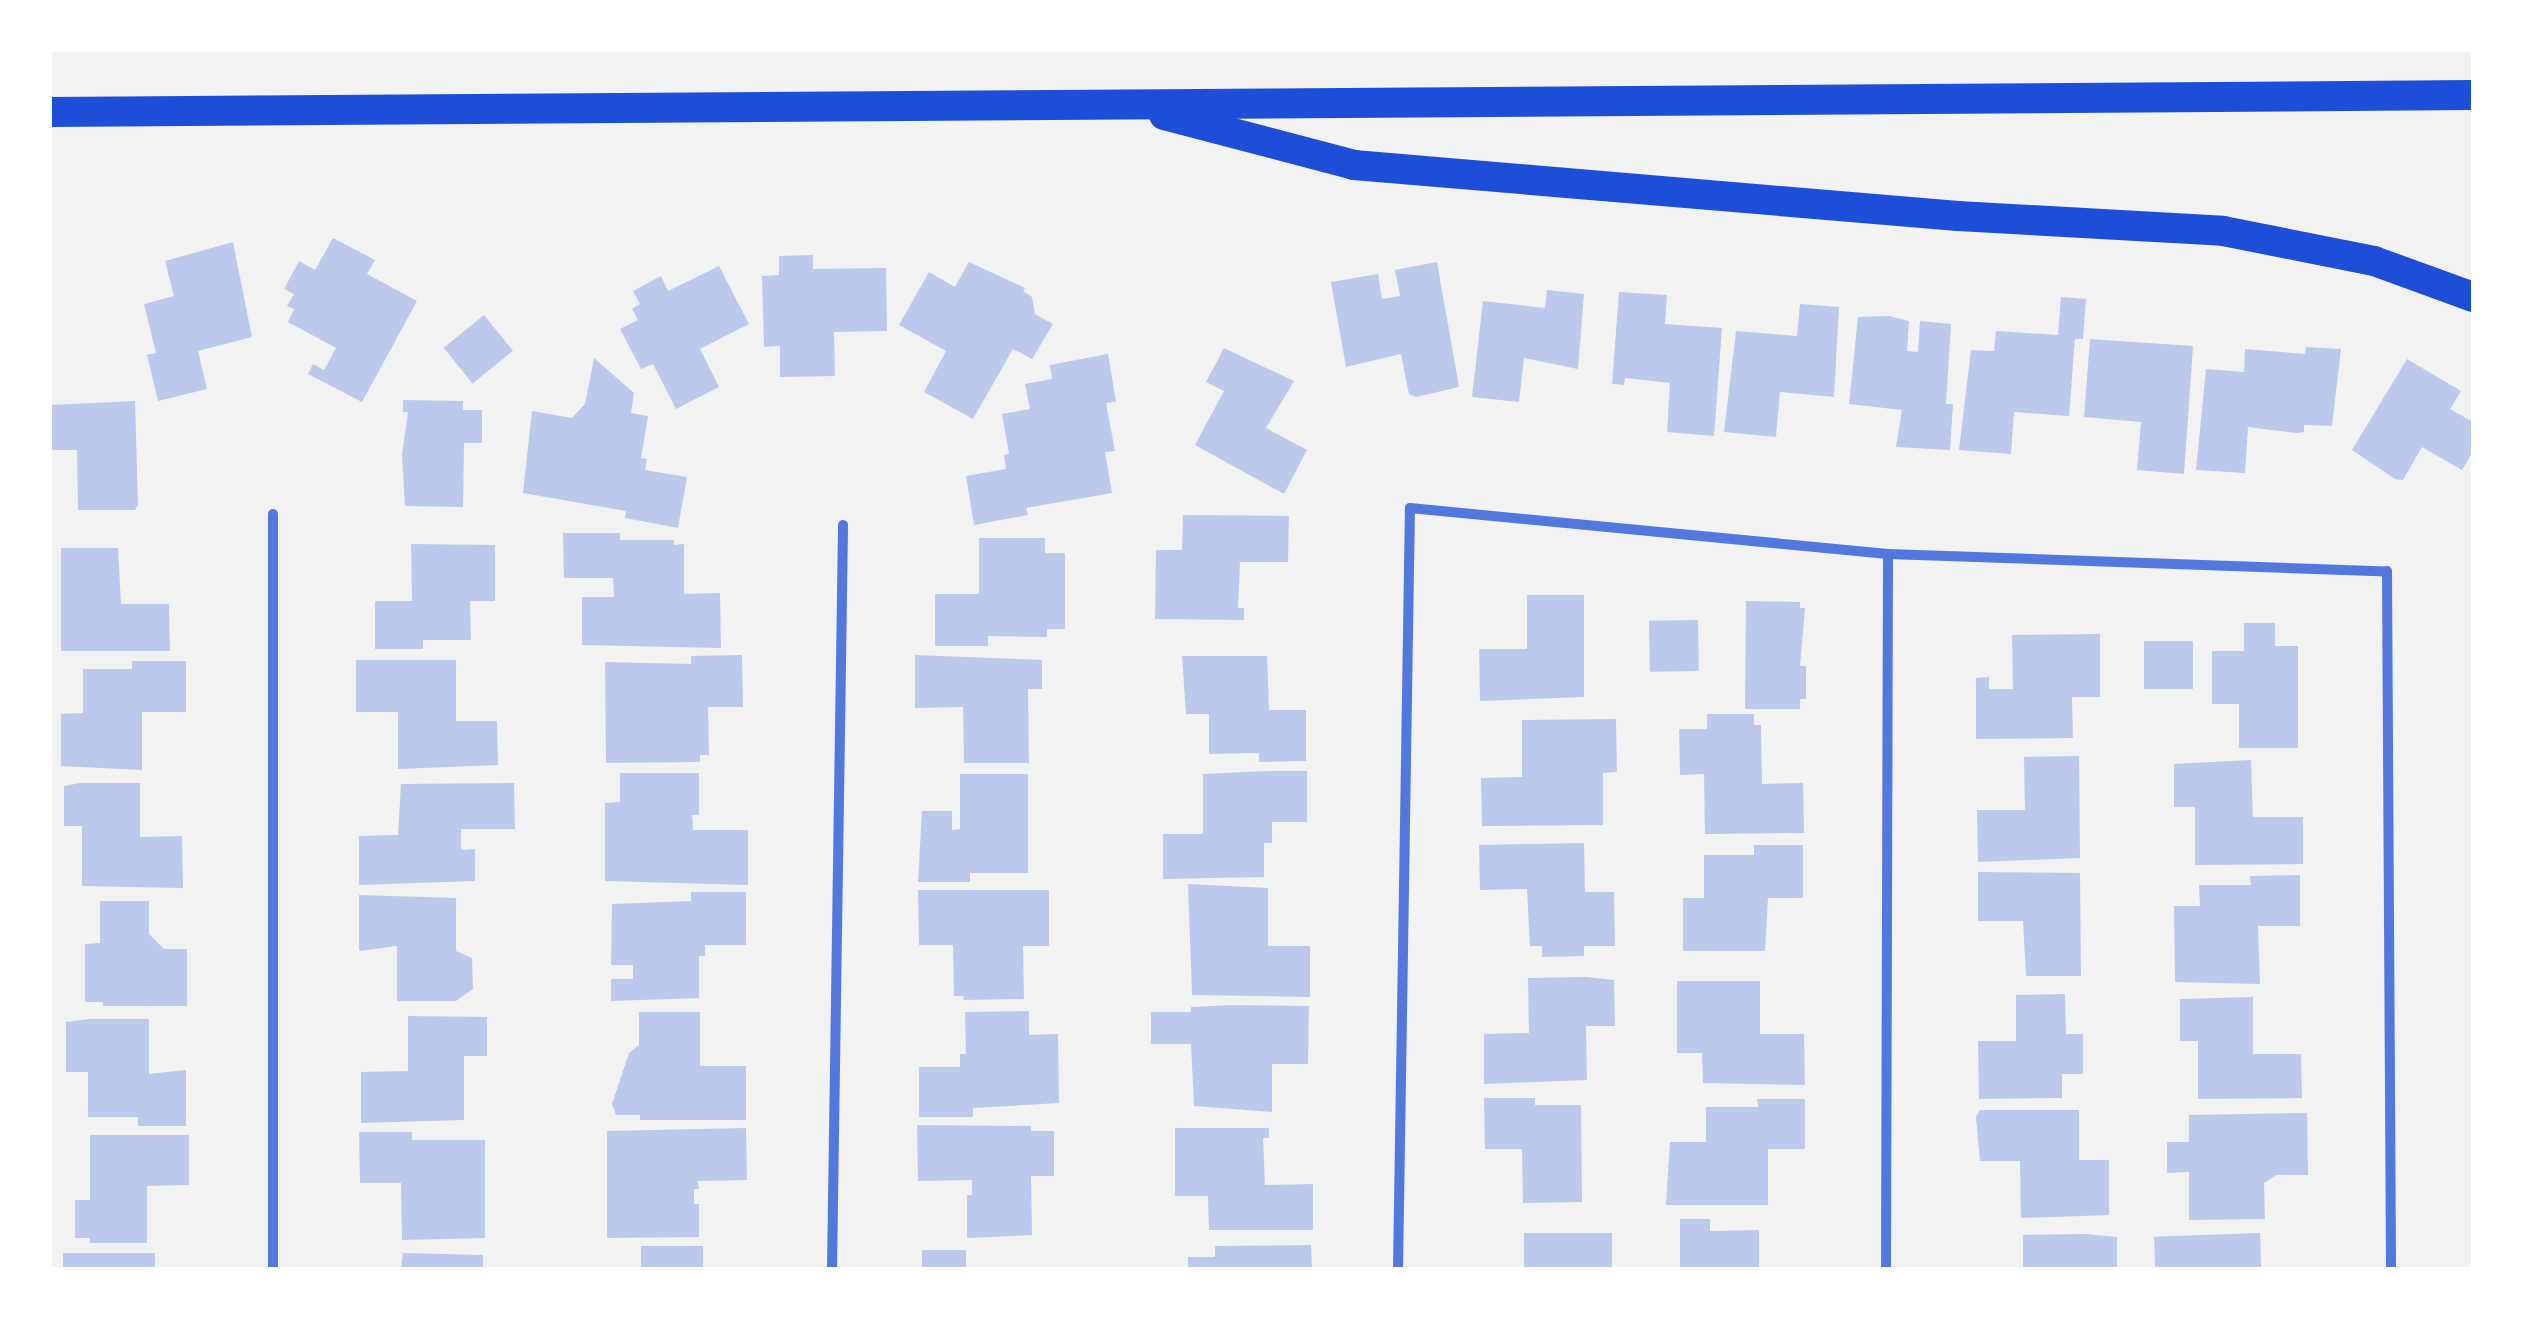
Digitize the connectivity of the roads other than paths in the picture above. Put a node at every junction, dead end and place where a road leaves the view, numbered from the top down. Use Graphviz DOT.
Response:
graph roads {
  1 [pos="2473,95"];
  2 [pos="1122,104"];
  3 [pos="50,112"];
  4 [pos="2473,297"];
  5 [pos="274,514"];
  6 [pos="843,526"];
  7 [pos="1888,554"];
  8 [pos="273,1269"];
  9 [pos="832,1269"];
  10 [pos="1398,1269"];
  11 [pos="1886,1269"];
  12 [pos="2391,1269"];
  1 -- 2 [label="highway"];
  2 -- 3 [label="highway"];
  2 -- 4 [label="highway"];
  5 -- 8 [label="street"];
  6 -- 9 [label="street"];
  7 -- 10 [label="street"];
  7 -- 11 [label="street"];
  7 -- 12 [label="street"];
}
